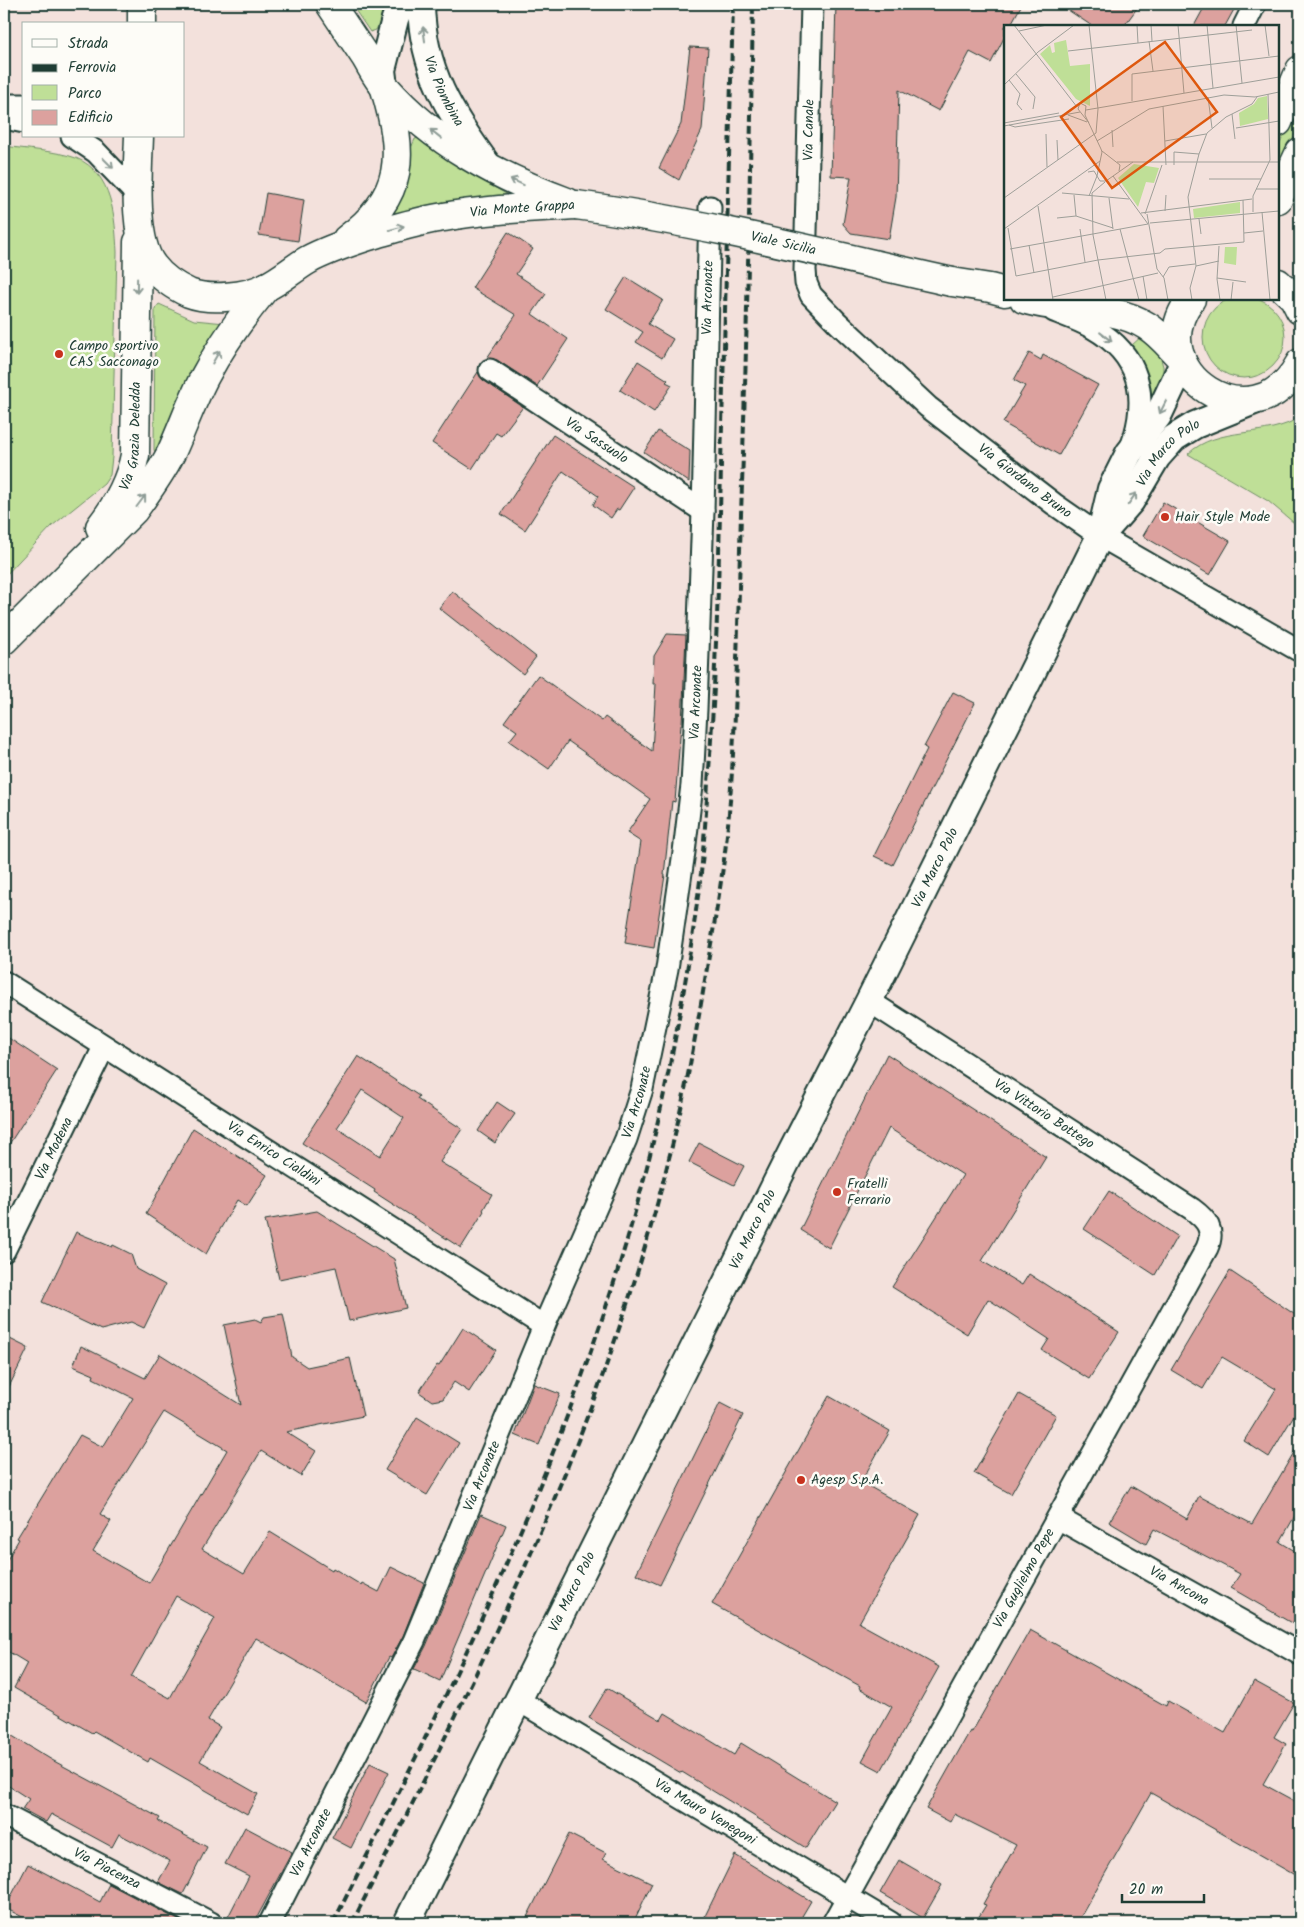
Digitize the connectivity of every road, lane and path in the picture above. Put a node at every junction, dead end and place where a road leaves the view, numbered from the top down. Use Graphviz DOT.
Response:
graph roads {
  1 [pos="142,4"];
  2 [pos="330,4"];
  3 [pos="401,4"];
  4 [pos="421,4"];
  5 [pos="812,4"];
  6 [pos="1255,4"];
  7 [pos="142,22"];
  8 [pos="1244,25"];
  9 [pos="1300,58"];
  10 [pos="1300,70"];
  11 [pos="1279,85"];
  12 [pos="384,86"];
  13 [pos="4,105"];
  14 [pos="22,105"];
  15 [pos="4,118"];
  16 [pos="1279,120"];
  17 [pos="22,122"];
  18 [pos="75,138"];
  19 [pos="139,138"];
  20 [pos="1300,152"];
  21 [pos="491,170"];
  22 [pos="1279,197"];
  23 [pos="576,205"];
  24 [pos="138,207"];
  25 [pos="710,207"];
  26 [pos="334,248"];
  27 [pos="806,257"];
  28 [pos="1002,284"];
  29 [pos="266,287"];
  30 [pos="1027,300"];
  31 [pos="1190,300"];
  32 [pos="1182,360"];
  33 [pos="490,370"];
  34 [pos="1298,370"];
  35 [pos="1260,399"];
  36 [pos="1129,453"];
  37 [pos="703,511"];
  38 [pos="1100,536"];
  39 [pos="45,597"];
  40 [pos="4,640"];
  41 [pos="1300,651"];
  42 [pos="4,982"];
  43 [pos="870,1001"];
  44 [pos="104,1047"];
  45 [pos="1211,1233"];
  46 [pos="4,1251"];
  47 [pos="544,1326"];
  48 [pos="1058,1518"];
  49 [pos="1300,1654"];
  50 [pos="518,1700"];
  51 [pos="4,1815"];
  52 [pos="847,1898"];
  53 [pos="211,1923"];
  54 [pos="270,1923"];
  55 [pos="407,1923"];
  56 [pos="833,1923"];
  57 [pos="891,1923"];
  1 -- 7 [label="main road"];
  2 -- 12 [label="main road, Via Monte Grappa"];
  3 -- 12 [label="street"];
  21 -- 4 [label="street, Via Piombina, one-way"];
  5 -- 27 [label="street, Via Canale"];
  6 -- 8 [label="street"];
  9 -- 11 [label="main road"];
  10 -- 16 [label="main road"];
  21 -- 12 [label="main road, Via Monte Grappa, one-way"];
  12 -- 26 [label="main road, Via Monte Grappa"];
  13 -- 14 [label="street"];
  15 -- 17 [label="street"];
  18 -- 24 [label="street, Via Monte Grappa, one-way"];
  19 -- 24 [label="main road, Via Monte Grappa"];
  20 -- 22 [label="main road"];
  23 -- 21 [label="main road, Via Monte Grappa, one-way"];
  26 -- 23 [label="main road, Via Monte Grappa, one-way"];
  23 -- 28 [label="main road, Viale Sicilia, bridge"];
  24 -- 29 [label="main road, Via Monte Grappa"];
  24 -- 39 [label="main road, Via Grazia Deledda, one-way"];
  25 -- 37 [label="street, Via Arconate"];
  26 -- 29 [label="main road, Via Monte Grappa"];
  27 -- 38 [label="street, Via Giordano Bruno"];
  39 -- 29 [label="main road, Via Grazia Deledda, one-way"];
  30 -- 32 [label="main road"];
  30 -- 36 [label="street, one-way"];
  31 -- 32 [label="main road"];
  32 -- 35 [label="main road"];
  32 -- 36 [label="street, Via Marco Polo, one-way"];
  33 -- 37 [label="street, Via Sassuolo"];
  34 -- 35 [label="main road"];
  38 -- 35 [label="street, Via Marco Polo, one-way"];
  36 -- 38 [label="street, Via Marco Polo"];
  37 -- 47 [label="street, Via Arconate"];
  38 -- 41 [label="street, Via Giordano Bruno"];
  38 -- 43 [label="street, Via Marco Polo"];
  39 -- 40 [label="main road, Via Grazia Deledda"];
  42 -- 44 [label="street, Via Enrico Cialdini"];
  43 -- 45 [label="street, Via Vittorio Bottego"];
  43 -- 50 [label="street, Via Marco Polo"];
  44 -- 46 [label="street, Via Modena"];
  44 -- 47 [label="street, Via Enrico Cialdini"];
  45 -- 48 [label="street, Via Guglielmo Pepe"];
  47 -- 54 [label="street, Via Arconate"];
  48 -- 49 [label="street, Via Ancona"];
  48 -- 52 [label="street, Via Guglielmo Pepe"];
  50 -- 52 [label="street, Via Mauro Venegoni"];
  50 -- 55 [label="street, Via Marco Polo"];
  51 -- 53 [label="street, Via Piacenza"];
  52 -- 56 [label="street, Via Guglielmo Pepe"];
  52 -- 57 [label="street, Via Mauro Venegoni"];
}
